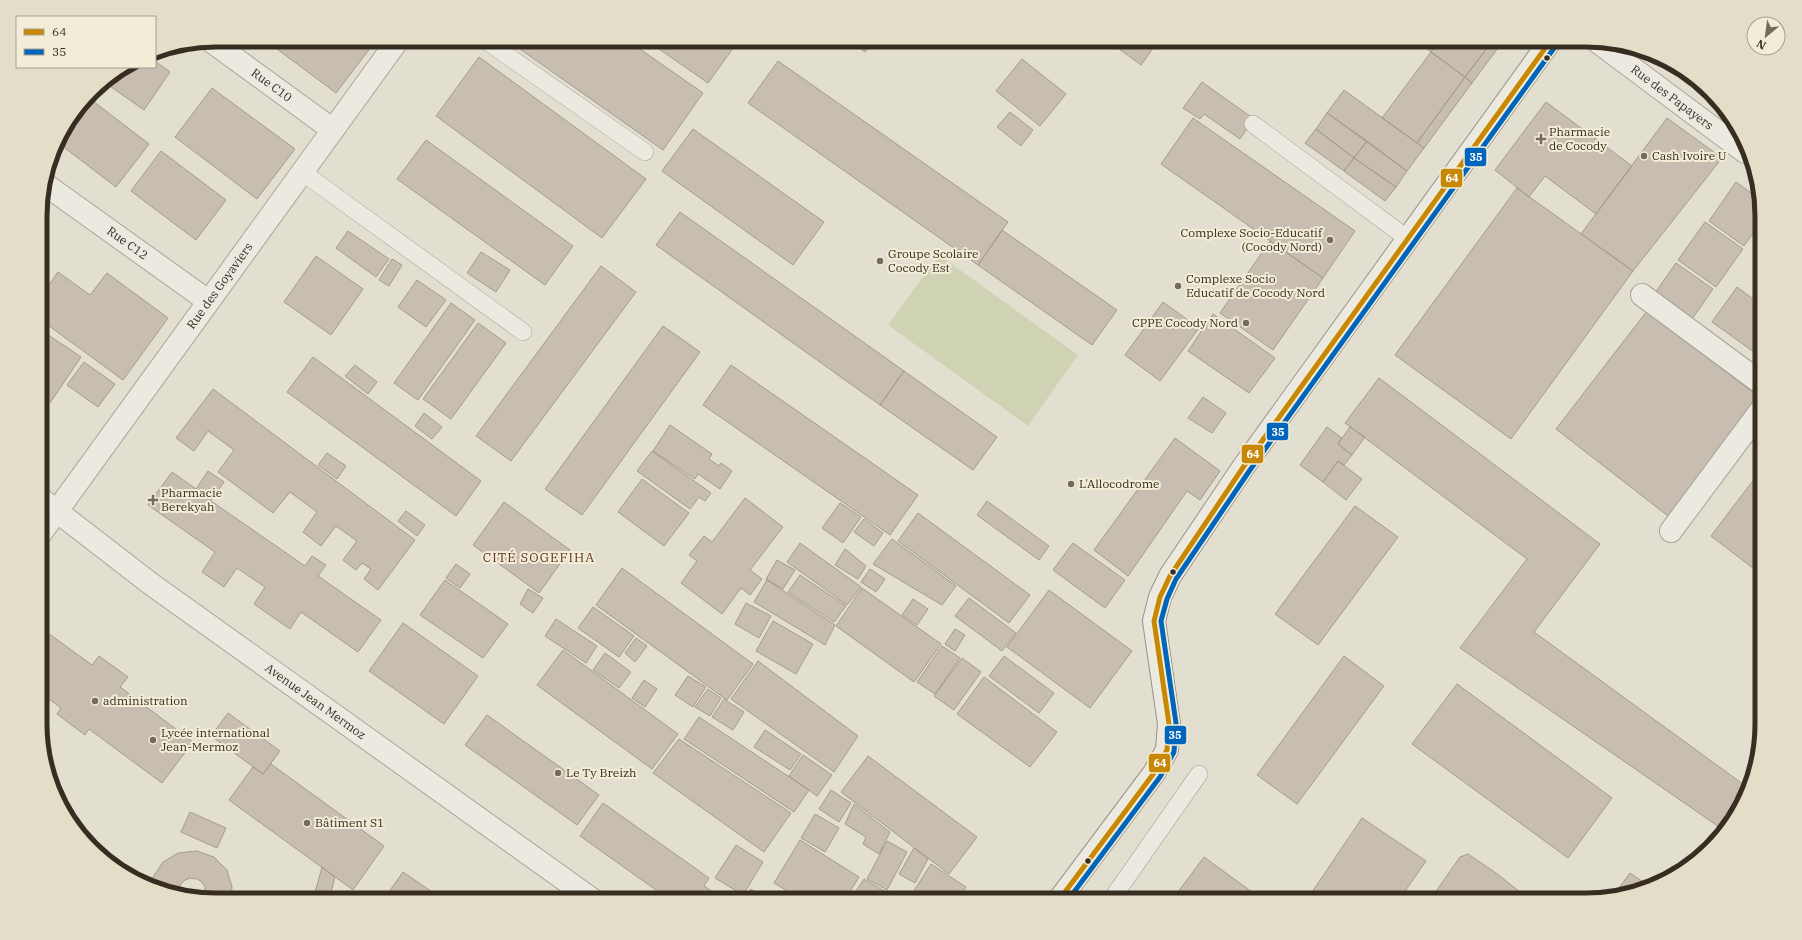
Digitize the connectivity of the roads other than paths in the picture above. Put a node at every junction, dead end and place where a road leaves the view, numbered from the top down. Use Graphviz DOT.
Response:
graph roads {
  1 [pos="219,47"];
  2 [pos="393,47"];
  3 [pos="495,47"];
  4 [pos="1547,47"];
  5 [pos="1605,48"];
  6 [pos="1253,124"];
  7 [pos="333,130"];
  8 [pos="1741,149"];
  9 [pos="645,152"];
  10 [pos="302,172"];
  11 [pos="49,187"];
  12 [pos="1408,239"];
  13 [pos="1642,295"];
  14 [pos="208,301"];
  15 [pos="523,332"];
  16 [pos="1755,379"];
  17 [pos="1755,418"];
  18 [pos="49,505"];
  19 [pos="1671,531"];
  20 [pos="1199,774"];
  21 [pos="583,893"];
  22 [pos="1064,893"];
  23 [pos="1116,893"];
  1 -- 7 [label="street, Rue C10"];
  2 -- 7 [label="street, Rue des Goyaviers"];
  3 -- 9 [label="lane"];
  4 -- 12 [label="street"];
  5 -- 8 [label="street, Rue des Papayers"];
  6 -- 12 [label="lane"];
  7 -- 10 [label="street, Rue des Goyaviers"];
  10 -- 14 [label="street, Rue des Goyaviers"];
  10 -- 15 [label="lane"];
  11 -- 14 [label="street, Rue C12"];
  12 -- 22 [label="street"];
  13 -- 16 [label="street"];
  14 -- 18 [label="street, Rue des Goyaviers"];
  17 -- 19 [label="street"];
  18 -- 21 [label="street, Avenue Jean Mermoz"];
  20 -- 23 [label="lane"];
}
